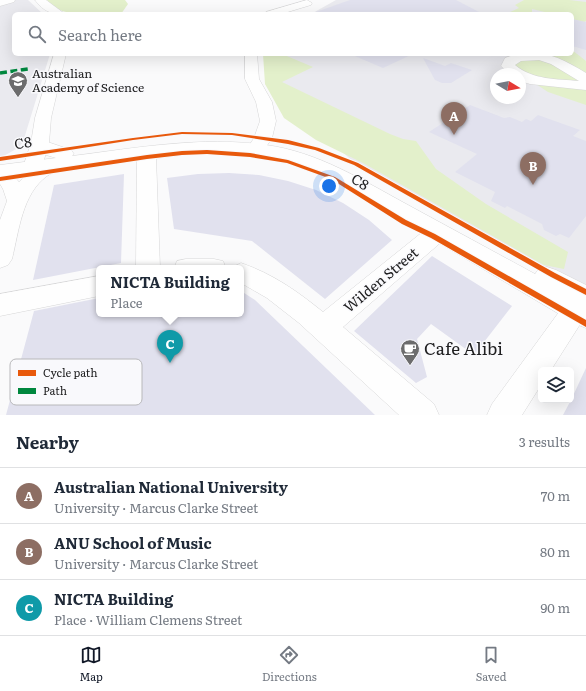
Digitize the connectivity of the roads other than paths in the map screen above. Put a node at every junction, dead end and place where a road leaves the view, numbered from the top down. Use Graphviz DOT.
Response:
graph roads {
  1 [pos="10,0"];
  2 [pos="40,0"];
  3 [pos="311,2"];
  4 [pos="0,3"];
  5 [pos="56,12"];
  6 [pos="277,12"];
  7 [pos="290,12"];
  8 [pos="251,56"];
  9 [pos="59,59"];
  10 [pos="510,68"];
  11 [pos="526,78"];
  12 [pos="586,79"];
  13 [pos="586,86"];
  14 [pos="43,118"];
  15 [pos="259,145"];
  16 [pos="98,149"];
  17 [pos="146,152"];
  18 [pos="65,158"];
  19 [pos="18,164"];
  20 [pos="17,200"];
  21 [pos="438,232"];
  22 [pos="0,260"];
  23 [pos="148,265"];
  24 [pos="244,275"];
  25 [pos="96,287"];
  26 [pos="0,305"];
  27 [pos="583,305"];
  28 [pos="324,328"];
  29 [pos="423,415"];
  30 [pos="503,415"];
  1 -- 4 [label="street"];
  2 -- 5 [label="street"];
  3 -- 6 [label="street"];
  3 -- 7 [label="street"];
  8 -- 15 [label="street"];
  9 -- 14 [label="street"];
  10 -- 12 [label="street"];
  11 -- 13 [label="street"];
  14 -- 19 [label="street"];
  14 -- 19 [label="street"];
  15 -- 16 [label="street"];
  15 -- 17 [label="street"];
  15 -- 21 [label="street"];
  15 -- 27 [label="street"];
  16 -- 17 [label="street"];
  16 -- 18 [label="street"];
  17 -- 18 [label="street"];
  17 -- 23 [label="street"];
  18 -- 19 [label="street"];
  18 -- 20 [label="street"];
  19 -- 20 [label="street"];
  20 -- 22 [label="street"];
  21 -- 27 [label="street"];
  21 -- 28 [label="street, Wilden Street"];
  24 -- 28 [label="street"];
  25 -- 26 [label="street"];
  27 -- 30 [label="street"];
  28 -- 29 [label="street"];
}
